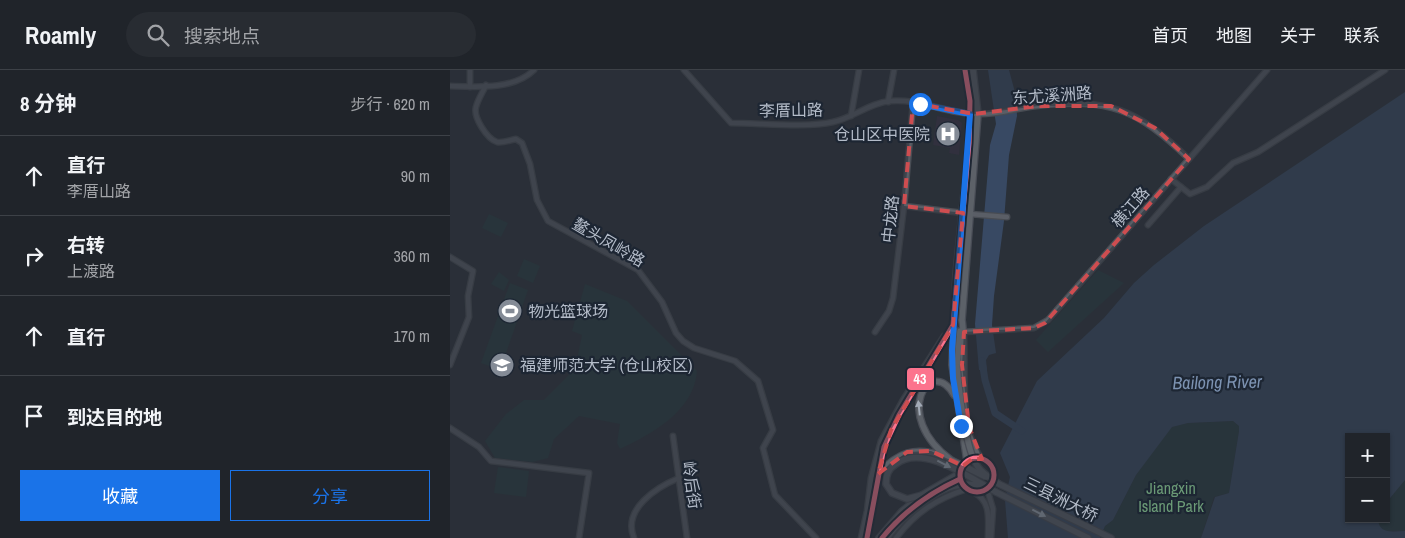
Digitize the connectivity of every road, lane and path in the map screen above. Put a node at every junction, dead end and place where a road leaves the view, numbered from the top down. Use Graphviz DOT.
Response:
graph roads {
  1 [pos="470,70"];
  2 [pos="534,70"];
  3 [pos="684,70"];
  4 [pos="859,70"];
  5 [pos="894,70"];
  6 [pos="965,70"];
  7 [pos="973,70"];
  8 [pos="1267,70"];
  9 [pos="1386,70"];
  10 [pos="486,85"];
  11 [pos="450,86"];
  12 [pos="470,87"];
  13 [pos="888,102"];
  14 [pos="912,103"];
  15 [pos="970,114"];
  16 [pos="978,114"];
  17 [pos="851,116"];
  18 [pos="1189,158"];
  19 [pos="1171,179"];
  20 [pos="1181,187"];
  21 [pos="904,206"];
  22 [pos="963,213"];
  23 [pos="970,214"];
  24 [pos="1007,218"];
  25 [pos="1148,225"];
  26 [pos="450,257"];
  27 [pos="962,320"];
  28 [pos="953,325"];
  29 [pos="875,332"];
  30 [pos="967,332"];
  31 [pos="450,365"];
  32 [pos="955,397"];
  33 [pos="450,428"];
  34 [pos="673,436"];
  35 [pos="982,459"];
  36 [pos="951,460"];
  37 [pos="967,461"];
  38 [pos="878,474"];
  39 [pos="960,476"];
  40 [pos="679,478"];
  41 [pos="999,484"];
  42 [pos="966,489"];
  43 [pos="987,489"];
  44 [pos="929,492"];
  45 [pos="973,492"];
  46 [pos="996,492"];
  47 [pos="922,495"];
  48 [pos="578,538"];
  49 [pos="634,538"];
  50 [pos="687,538"];
  51 [pos="816,538"];
  52 [pos="861,538"];
  53 [pos="867,538"];
  54 [pos="880,538"];
  55 [pos="887,538"];
  56 [pos="896,538"];
  57 [pos="990,538"];
  58 [pos="1088,538"];
  59 [pos="1110,538"];
  1 -- 12 [label="street"];
  2 -- 10 [label="street"];
  3 -- 17 [label="street, 李厝山路"];
  4 -- 17 [label="street"];
  5 -- 13 [label="street"];
  6 -- 15 [label="main road"];
  7 -- 16 [label="main road"];
  8 -- 18 [label="street, 横江路"];
  9 -- 20 [label="street"];
  10 -- 12 [label="street"];
  10 -- 51 [label="street, 鳌头凤岭路"];
  11 -- 12 [label="street"];
  13 -- 14 [label="street, 李厝山路"];
  13 -- 17 [label="street, 李厝山路"];
  14 -- 15 [label="street, 李厝山路"];
  14 -- 21 [label="street, 中龙路"];
  15 -- 16 [label="street, 李厝山路"];
  15 -- 22 [label="main road"];
  16 -- 18 [label="street, 东尤溪洲路"];
  16 -- 23 [label="main road"];
  18 -- 19 [label="street, 横江路"];
  19 -- 20 [label="street"];
  19 -- 30 [label="street, 横江路"];
  20 -- 25 [label="street"];
  21 -- 22 [label="street"];
  21 -- 29 [label="street, 中龙路"];
  22 -- 28 [label="main road"];
  23 -- 24 [label="street"];
  23 -- 27 [label="main road"];
  26 -- 31 [label="street"];
  27 -- 30 [label="main road"];
  27 -- 41 [label="main road, bridge"];
  28 -- 32 [label="main road"];
  28 -- 38 [label="main road"];
  28 -- 52 [label="street"];
  30 -- 35 [label="main road"];
  36 -- 32 [label="main road, one-way"];
  32 -- 37 [label="main road"];
  33 -- 48 [label="street"];
  34 -- 40 [label="street, 岭后街"];
  35 -- 37 [label="main road"];
  35 -- 43 [label="main road"];
  36 -- 38 [label="main road"];
  36 -- 41 [label="main road, bridge"];
  37 -- 39 [label="main road"];
  38 -- 53 [label="main road"];
  39 -- 42 [label="main road"];
  39 -- 44 [label="main road"];
  40 -- 49 [label="street"];
  40 -- 50 [label="street, 岭后街"];
  41 -- 59 [label="main road, 三县洲大桥"];
  42 -- 45 [label="main road"];
  42 -- 56 [label="street"];
  43 -- 45 [label="main road"];
  43 -- 57 [label="street"];
  44 -- 47 [label="main road, bridge"];
  44 -- 54 [label="main road, bridge"];
  45 -- 57 [label="street"];
  47 -- 46 [label="main road, one-way, bridge"];
  46 -- 55 [label="main road, bridge"];
  46 -- 58 [label="main road, 三县洲大桥, one-way"];
  47 -- 54 [label="main road"];
}
